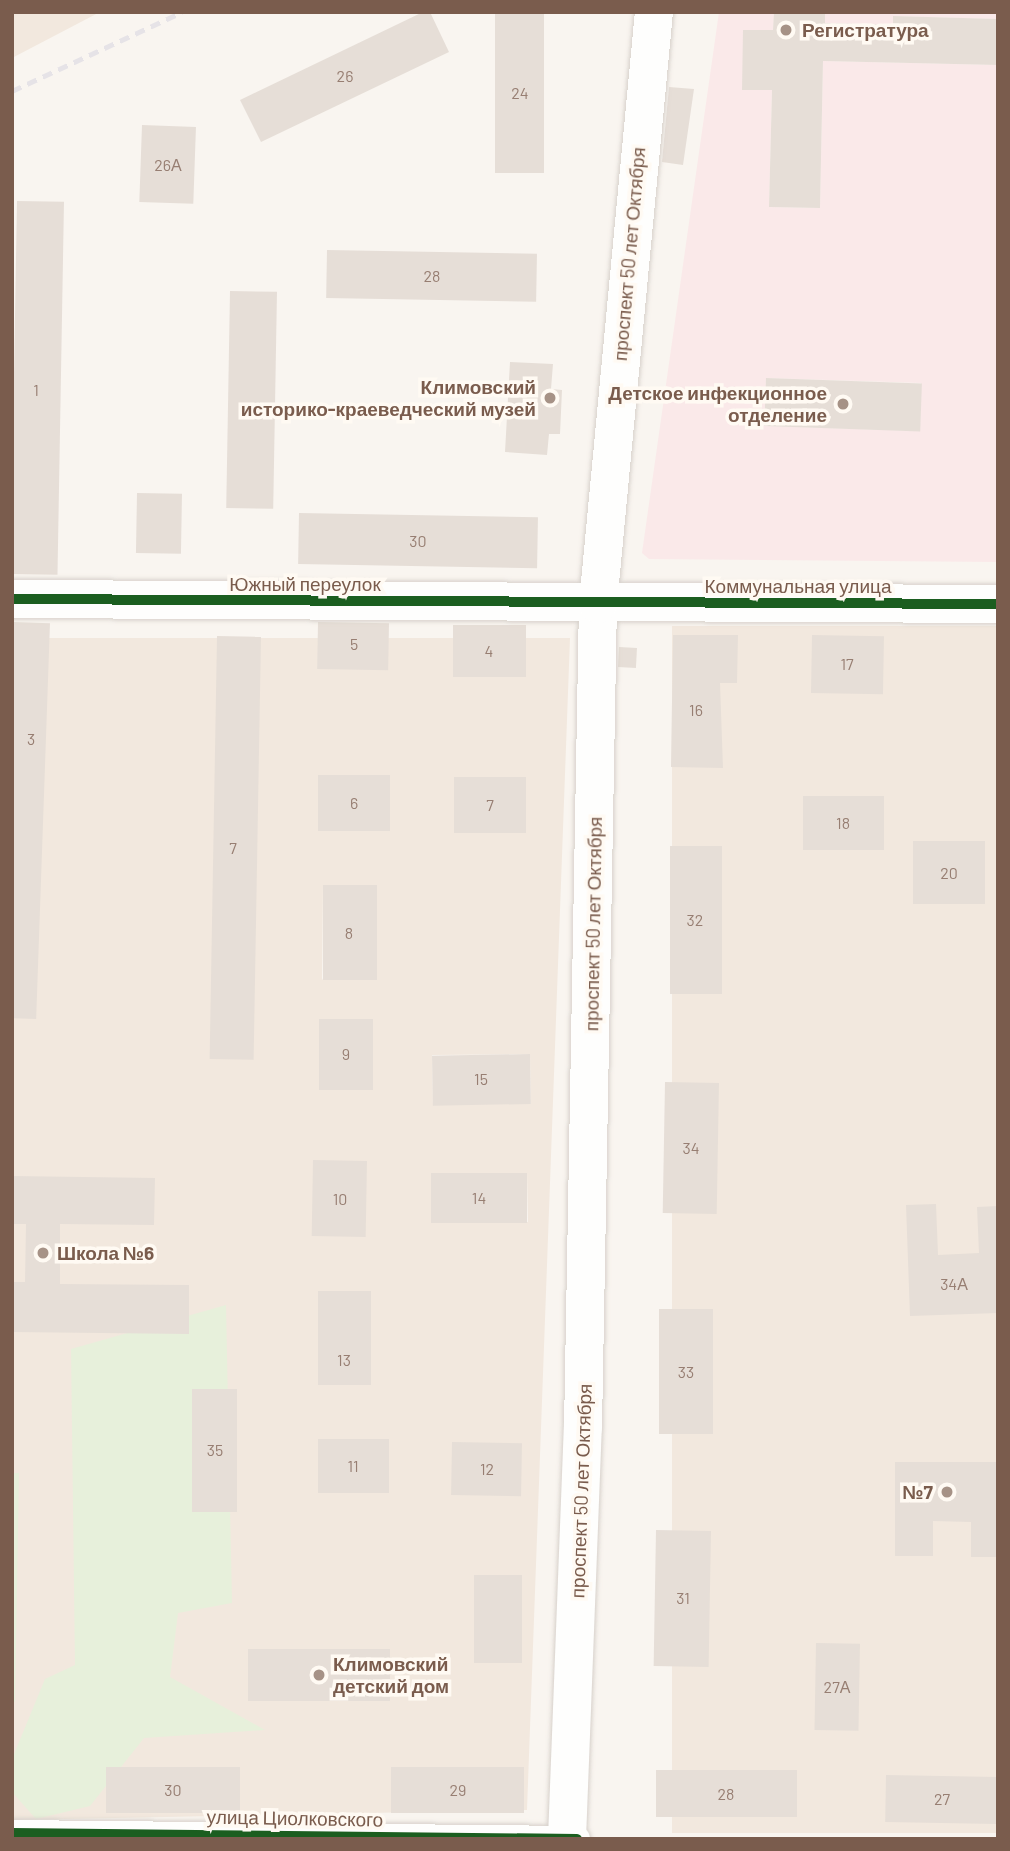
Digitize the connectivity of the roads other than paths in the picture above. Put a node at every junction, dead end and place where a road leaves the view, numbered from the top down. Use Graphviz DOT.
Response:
graph roads {
  1 [pos="654,12"];
  2 [pos="12,599"];
  3 [pos="598,604"];
  4 [pos="998,604"];
  5 [pos="12,1833"];
  6 [pos="568,1838"];
  7 [pos="577,1839"];
  1 -- 3 [label="main road, проспект 50 лет Октября"];
  2 -- 3 [label="main road, Южный переулок"];
  3 -- 4 [label="main road, Коммунальная улица"];
  3 -- 6 [label="main road, проспект 50 лет Октября"];
  5 -- 6 [label="street, улица Циолковского"];
  6 -- 7 [label="street, улица Циолковского"];
}
